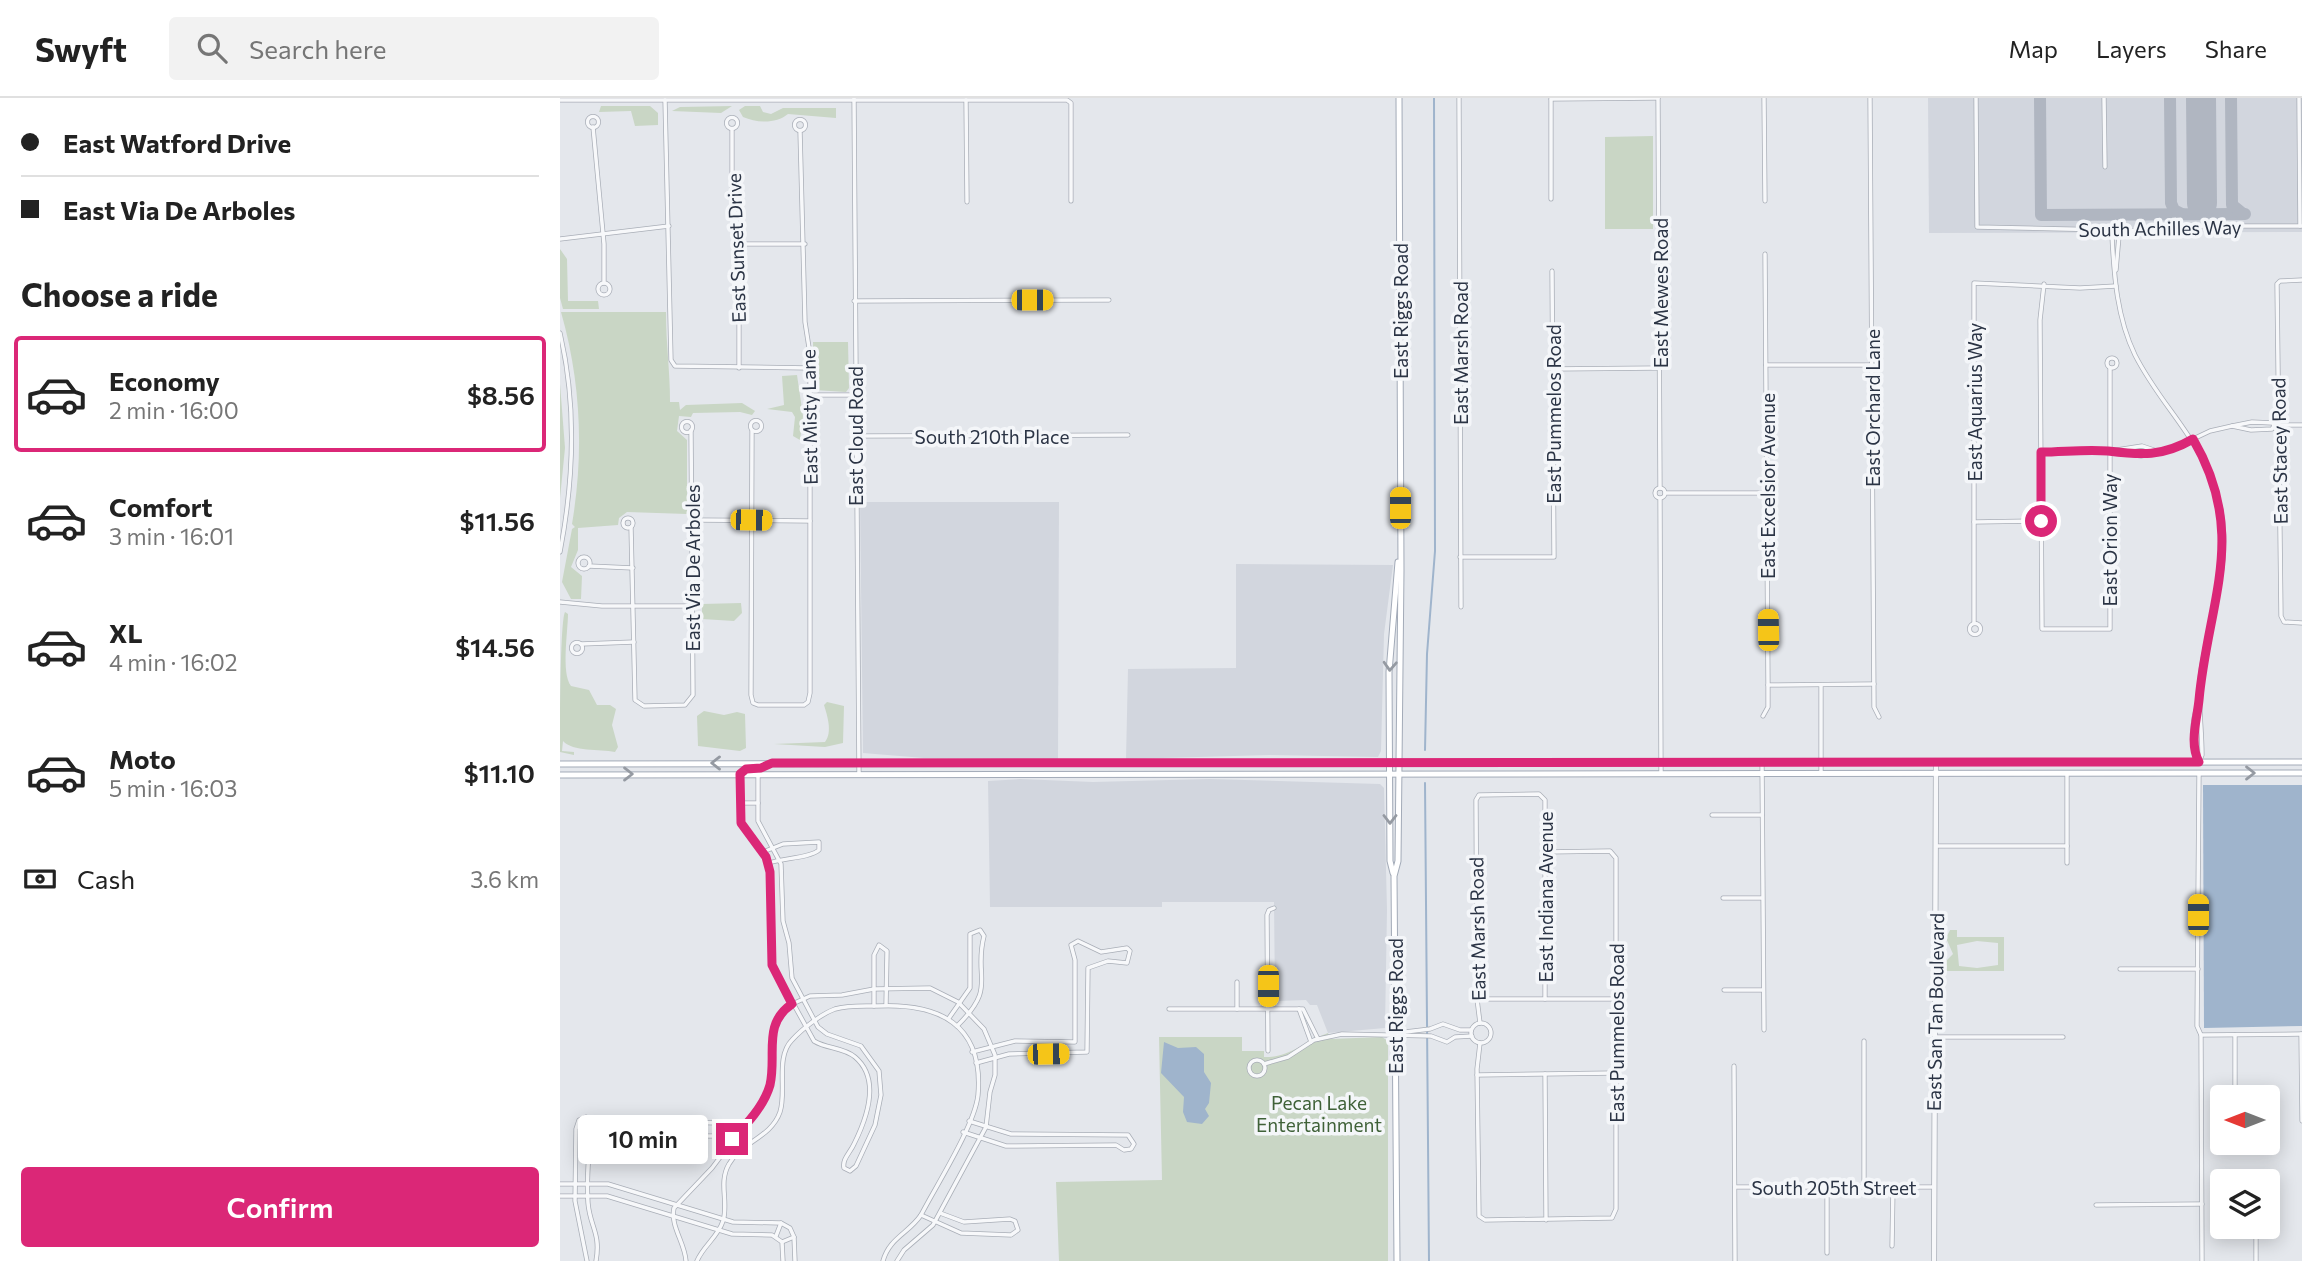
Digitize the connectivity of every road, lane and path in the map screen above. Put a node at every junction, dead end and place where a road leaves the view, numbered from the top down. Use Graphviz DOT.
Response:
graph roads {
  1 [pos="1399,98"];
  2 [pos="1459,98"];
  3 [pos="1658,98"];
  4 [pos="1764,98"];
  5 [pos="1870,98"];
  6 [pos="1976,98"];
  7 [pos="2104,98"];
  8 [pos="2299,98"];
  9 [pos="665,99"];
  10 [pos="696,99"];
  11 [pos="711,99"];
  12 [pos="854,99"];
  13 [pos="1551,99"];
  14 [pos="560,100"];
  15 [pos="966,100"];
  16 [pos="593,127"];
  17 [pos="732,129"];
  18 [pos="800,131"];
  19 [pos="2105,167"];
  20 [pos="1551,199"];
  21 [pos="1071,201"];
  22 [pos="1765,201"];
  23 [pos="967,202"];
  24 [pos="669,226"];
  25 [pos="2301,226"];
  26 [pos="2116,231"];
  27 [pos="603,233"];
  28 [pos="560,239"];
  29 [pos="739,244"];
  30 [pos="805,244"];
  31 [pos="1765,254"];
  32 [pos="1552,271"];
  33 [pos="2302,280"];
  34 [pos="604,283"];
  35 [pos="2044,284"];
  36 [pos="2116,286"];
  37 [pos="1109,300"];
  38 [pos="854,301"];
  39 [pos="560,332"];
  40 [pos="1766,365"];
  41 [pos="1871,365"];
  42 [pos="739,368"];
  43 [pos="810,368"];
  44 [pos="1660,368"];
  45 [pos="2110,368"];
  46 [pos="1552,369"];
  47 [pos="855,395"];
  48 [pos="810,396"];
  49 [pos="2256,423"];
  50 [pos="2276,425"];
  51 [pos="2302,425"];
  52 [pos="2232,426"];
  53 [pos="2256,429"];
  54 [pos="691,430"];
  55 [pos="752,431"];
  56 [pos="1128,435"];
  57 [pos="855,436"];
  58 [pos="2193,439"];
  59 [pos="2137,448"];
  60 [pos="2108,451"];
  61 [pos="2041,452"];
  62 [pos="2157,452"];
  63 [pos="2137,455"];
  64 [pos="1660,488"];
  65 [pos="1665,493"];
  66 [pos="1767,493"];
  67 [pos="1660,499"];
  68 [pos="692,520"];
  69 [pos="751,520"];
  70 [pos="810,520"];
  71 [pos="2041,521"];
  72 [pos="1974,522"];
  73 [pos="1401,525"];
  74 [pos="631,527"];
  75 [pos="560,552"];
  76 [pos="1460,557"];
  77 [pos="589,566"];
  78 [pos="633,568"];
  79 [pos="560,602"];
  80 [pos="634,606"];
  81 [pos="692,606"];
  82 [pos="1461,607"];
  83 [pos="1974,623"];
  84 [pos="2302,623"];
  85 [pos="634,642"];
  86 [pos="581,644"];
  87 [pos="1874,684"];
  88 [pos="1768,685"];
  89 [pos="1821,685"];
  90 [pos="1763,716"];
  91 [pos="1879,717"];
  92 [pos="1390,762"];
  93 [pos="1398,762"];
  94 [pos="2199,762"];
  95 [pos="2302,762"];
  96 [pos="772,763"];
  97 [pos="858,763"];
  98 [pos="1014,763"];
  99 [pos="1130,763"];
  100 [pos="1661,763"];
  101 [pos="1762,763"];
  102 [pos="1821,763"];
  103 [pos="560,764"];
  104 [pos="1936,764"];
  105 [pos="2199,773"];
  106 [pos="2302,773"];
  107 [pos="740,774"];
  108 [pos="758,774"];
  109 [pos="859,774"];
  110 [pos="1015,774"];
  111 [pos="1129,774"];
  112 [pos="1661,774"];
  113 [pos="1762,774"];
  114 [pos="1821,774"];
  115 [pos="1937,774"];
  116 [pos="2067,774"];
  117 [pos="560,775"];
  118 [pos="1390,775"];
  119 [pos="1399,775"];
  120 [pos="1542,796"];
  121 [pos="740,803"];
  122 [pos="758,803"];
  123 [pos="1712,815"];
  124 [pos="1762,815"];
  125 [pos="1937,846"];
  126 [pos="2067,846"];
  127 [pos="773,847"];
  128 [pos="763,852"];
  129 [pos="1546,852"];
  130 [pos="779,859"];
  131 [pos="769,863"];
  132 [pos="2067,863"];
  133 [pos="1394,876"];
  134 [pos="1723,898"];
  135 [pos="1762,898"];
  136 [pos="1275,908"];
  137 [pos="2120,969"];
  138 [pos="2198,969"];
  139 [pos="1237,982"];
  140 [pos="874,989"];
  141 [pos="886,989"];
  142 [pos="1724,989"];
  143 [pos="1763,990"];
  144 [pos="801,999"];
  145 [pos="1477,999"];
  146 [pos="1545,999"];
  147 [pos="1616,999"];
  148 [pos="792,1004"];
  149 [pos="886,1005"];
  150 [pos="961,1005"];
  151 [pos="874,1006"];
  152 [pos="1169,1009"];
  153 [pos="1237,1009"];
  154 [pos="1268,1009"];
  155 [pos="1299,1009"];
  156 [pos="969,1014"];
  157 [pos="948,1018"];
  158 [pos="1311,1022"];
  159 [pos="1480,1023"];
  160 [pos="812,1024"];
  161 [pos="1304,1024"];
  162 [pos="957,1026"];
  163 [pos="805,1030"];
  164 [pos="1471,1030"];
  165 [pos="1763,1030"];
  166 [pos="1395,1034"];
  167 [pos="2302,1034"];
  168 [pos="2201,1035"];
  169 [pos="2235,1035"];
  170 [pos="1472,1036"];
  171 [pos="1934,1037"];
  172 [pos="2063,1037"];
  173 [pos="1318,1039"];
  174 [pos="1864,1041"];
  175 [pos="1311,1042"];
  176 [pos="1480,1043"];
  177 [pos="992,1045"];
  178 [pos="1268,1051"];
  179 [pos="972,1052"];
  180 [pos="995,1058"];
  181 [pos="976,1063"];
  182 [pos="1264,1064"];
  183 [pos="1734,1066"];
  184 [pos="879,1071"];
  185 [pos="1616,1073"];
  186 [pos="1545,1074"];
  187 [pos="868,1075"];
  188 [pos="1477,1075"];
  189 [pos="882,1085"];
  190 [pos="2235,1085"];
  191 [pos="870,1086"];
  192 [pos="969,1121"];
  193 [pos="2302,1121"];
  194 [pos="986,1127"];
  195 [pos="963,1132"];
  196 [pos="737,1134"];
  197 [pos="980,1138"];
  198 [pos="728,1144"];
  199 [pos="748,1145"];
  200 [pos="737,1153"];
  201 [pos="560,1184"];
  202 [pos="575,1184"];
  203 [pos="588,1184"];
  204 [pos="1735,1187"];
  205 [pos="1827,1187"];
  206 [pos="1864,1187"];
  207 [pos="1893,1187"];
  208 [pos="1934,1187"];
  209 [pos="560,1196"];
  210 [pos="574,1196"];
  211 [pos="588,1196"];
  212 [pos="2202,1204"];
  213 [pos="675,1205"];
  214 [pos="2096,1205"];
  215 [pos="940,1213"];
  216 [pos="920,1215"];
  217 [pos="672,1216"];
  218 [pos="724,1218"];
  219 [pos="1546,1220"];
  220 [pos="781,1223"];
  221 [pos="934,1223"];
  222 [pos="719,1230"];
  223 [pos="776,1236"];
  224 [pos="794,1237"];
  225 [pos="2256,1239"];
  226 [pos="782,1242"];
  227 [pos="1892,1246"];
  228 [pos="1827,1253"];
  229 [pos="587,1261"];
  230 [pos="596,1261"];
  231 [pos="686,1261"];
  232 [pos="697,1261"];
  233 [pos="783,1261"];
  234 [pos="795,1261"];
  235 [pos="883,1261"];
  236 [pos="897,1261"];
  237 [pos="1397,1261"];
  238 [pos="1735,1261"];
  239 [pos="1934,1261"];
  240 [pos="2202,1261"];
  241 [pos="2256,1261"];
  1 -- 73 [label="main road, East Riggs Road"];
  2 -- 76 [label="street, East Marsh Road"];
  3 -- 13 [label="street"];
  3 -- 44 [label="street, East Mewes Road"];
  4 -- 22 [label="street"];
  5 -- 41 [label="street, East Orchard Lane"];
  6 -- 26 [label="street, South Achilles Way"];
  7 -- 19 [label="street"];
  8 -- 25 [label="street"];
  9 -- 10 [label="street"];
  9 -- 14 [label="street"];
  9 -- 24 [label="street"];
  10 -- 11 [label="street"];
  11 -- 12 [label="street"];
  12 -- 15 [label="street"];
  12 -- 38 [label="street, East Cloud Road"];
  13 -- 20 [label="street"];
  15 -- 21 [label="street"];
  15 -- 23 [label="street"];
  16 -- 27 [label="street"];
  17 -- 29 [label="street, East Sunset Drive"];
  18 -- 30 [label="street, East Misty Lane"];
  24 -- 27 [label="street"];
  24 -- 42 [label="street"];
  25 -- 26 [label="street, South Achilles Way"];
  26 -- 36 [label="street"];
  27 -- 28 [label="street"];
  27 -- 34 [label="street"];
  29 -- 30 [label="street"];
  29 -- 42 [label="street, East Sunset Drive"];
  30 -- 43 [label="street, East Misty Lane"];
  31 -- 40 [label="street, East Excelsior Avenue"];
  32 -- 46 [label="street, East Pummelos Road"];
  33 -- 50 [label="street, East Stacey Road"];
  35 -- 36 [label="street"];
  35 -- 61 [label="street"];
  35 -- 72 [label="street, East Aquarius Way"];
  36 -- 58 [label="street"];
  37 -- 38 [label="street"];
  38 -- 47 [label="street, East Cloud Road"];
  39 -- 75 [label="street"];
  40 -- 41 [label="street"];
  40 -- 66 [label="street, East Excelsior Avenue"];
  41 -- 87 [label="street, East Orchard Lane"];
  42 -- 43 [label="street"];
  43 -- 48 [label="street, East Misty Lane"];
  44 -- 46 [label="street"];
  44 -- 64 [label="street, East Mewes Road"];
  45 -- 60 [label="street, East Orion Way"];
  46 -- 76 [label="street, East Pummelos Road"];
  47 -- 48 [label="street"];
  47 -- 57 [label="street, East Cloud Road"];
  48 -- 70 [label="street, East Misty Lane"];
  49 -- 50 [label="street"];
  49 -- 52 [label="street"];
  49 -- 53 [label="street"];
  50 -- 51 [label="street"];
  50 -- 53 [label="street"];
  50 -- 84 [label="street, East Stacey Road"];
  52 -- 53 [label="street"];
  52 -- 58 [label="street"];
  54 -- 68 [label="street, East Via De Arboles"];
  55 -- 69 [label="street"];
  56 -- 57 [label="street, South 210th Place"];
  57 -- 97 [label="street, East Cloud Road"];
  58 -- 62 [label="street"];
  58 -- 94 [label="street"];
  59 -- 60 [label="street"];
  59 -- 62 [label="street"];
  59 -- 63 [label="street"];
  60 -- 61 [label="street"];
  60 -- 63 [label="street"];
  60 -- 71 [label="street, East Orion Way"];
  61 -- 71 [label="street"];
  62 -- 63 [label="street"];
  64 -- 65 [label="street"];
  64 -- 67 [label="street, East Mewes Road"];
  65 -- 66 [label="street"];
  65 -- 67 [label="street"];
  66 -- 88 [label="street, East Excelsior Avenue"];
  67 -- 100 [label="street, East Mewes Road"];
  68 -- 69 [label="street"];
  68 -- 81 [label="street, East Via De Arboles"];
  69 -- 70 [label="street"];
  69 -- 70 [label="street, East Misty Lane"];
  71 -- 72 [label="street"];
  72 -- 83 [label="street, East Aquarius Way"];
  73 -- 92 [label="main road, East Riggs Road, one-way"];
  73 -- 93 [label="main road, East Riggs Road"];
  74 -- 78 [label="street"];
  76 -- 82 [label="street, East Marsh Road"];
  77 -- 78 [label="street"];
  78 -- 80 [label="street"];
  79 -- 80 [label="street"];
  80 -- 81 [label="street"];
  80 -- 85 [label="street"];
  81 -- 85 [label="street, East Via De Arboles"];
  85 -- 86 [label="street"];
  87 -- 89 [label="street"];
  87 -- 91 [label="street, East Orchard Lane"];
  88 -- 89 [label="street"];
  88 -- 90 [label="street, East Excelsior Avenue"];
  89 -- 102 [label="street"];
  92 -- 93 [label="main road"];
  92 -- 99 [label="main road"];
  92 -- 118 [label="main road, East Riggs Road"];
  93 -- 100 [label="main road"];
  93 -- 119 [label="main road, East Riggs Road"];
  94 -- 95 [label="main road"];
  94 -- 104 [label="main road"];
  96 -- 97 [label="main road"];
  96 -- 103 [label="main road, one-way"];
  96 -- 107 [label="main road"];
  97 -- 98 [label="main road"];
  97 -- 109 [label="street, East Cloud Road"];
  98 -- 99 [label="main road"];
  98 -- 110 [label="main road"];
  99 -- 111 [label="main road"];
  100 -- 101 [label="main road"];
  100 -- 112 [label="street, East Mewes Road"];
  101 -- 102 [label="main road"];
  101 -- 113 [label="street"];
  102 -- 104 [label="main road"];
  102 -- 114 [label="street"];
  104 -- 115 [label="street, East San Tan Boulevard"];
  105 -- 106 [label="main road, one-way"];
  105 -- 116 [label="main road"];
  105 -- 138 [label="street"];
  107 -- 108 [label="main road"];
  117 -- 107 [label="main road, one-way"];
  107 -- 121 [label="street"];
  108 -- 109 [label="main road"];
  108 -- 122 [label="street"];
  109 -- 110 [label="main road"];
  110 -- 111 [label="main road"];
  111 -- 118 [label="main road"];
  112 -- 113 [label="main road"];
  112 -- 119 [label="main road"];
  113 -- 114 [label="main road"];
  113 -- 124 [label="street"];
  114 -- 115 [label="main road"];
  115 -- 116 [label="main road"];
  115 -- 125 [label="street, East San Tan Boulevard"];
  116 -- 126 [label="street"];
  118 -- 119 [label="main road"];
  118 -- 133 [label="main road, East Riggs Road, one-way"];
  119 -- 133 [label="main road, East Riggs Road"];
  120 -- 129 [label="street, East Indiana Avenue"];
  120 -- 145 [label="street, East Marsh Road"];
  121 -- 122 [label="street"];
  121 -- 128 [label="street"];
  122 -- 127 [label="street"];
  123 -- 124 [label="street"];
  124 -- 135 [label="street"];
  125 -- 126 [label="street"];
  125 -- 171 [label="street, East San Tan Boulevard"];
  126 -- 132 [label="street"];
  127 -- 128 [label="street"];
  127 -- 130 [label="street"];
  127 -- 130 [label="street"];
  128 -- 131 [label="street"];
  129 -- 146 [label="street, East Indiana Avenue"];
  129 -- 147 [label="street, East Pummelos Road"];
  130 -- 131 [label="street"];
  130 -- 144 [label="street"];
  131 -- 148 [label="street"];
  133 -- 166 [label="main road, East Riggs Road"];
  134 -- 135 [label="street"];
  135 -- 143 [label="street"];
  136 -- 154 [label="street"];
  137 -- 138 [label="street"];
  138 -- 168 [label="street"];
  139 -- 153 [label="street"];
  140 -- 141 [label="street"];
  140 -- 141 [label="street"];
  140 -- 144 [label="street"];
  140 -- 151 [label="street"];
  141 -- 149 [label="street"];
  141 -- 150 [label="street"];
  142 -- 143 [label="street"];
  143 -- 165 [label="street"];
  144 -- 148 [label="street"];
  144 -- 160 [label="street"];
  145 -- 146 [label="street"];
  145 -- 159 [label="street, East Marsh Road"];
  146 -- 147 [label="street"];
  147 -- 185 [label="street, East Pummelos Road"];
  148 -- 163 [label="street"];
  148 -- 196 [label="street"];
  149 -- 151 [label="street"];
  149 -- 157 [label="street"];
  150 -- 156 [label="street"];
  150 -- 156 [label="street"];
  150 -- 157 [label="street"];
  151 -- 160 [label="street"];
  152 -- 153 [label="street"];
  153 -- 154 [label="street"];
  154 -- 155 [label="street"];
  154 -- 178 [label="street"];
  155 -- 158 [label="street"];
  155 -- 161 [label="street"];
  156 -- 162 [label="street"];
  156 -- 177 [label="street"];
  157 -- 162 [label="street"];
  158 -- 161 [label="street"];
  158 -- 173 [label="street"];
  159 -- 164 [label="street, East Marsh Road"];
  159 -- 176 [label="street, East Marsh Road"];
  160 -- 163 [label="street"];
  160 -- 184 [label="street"];
  161 -- 175 [label="street"];
  162 -- 179 [label="street"];
  163 -- 187 [label="street"];
  163 -- 199 [label="street"];
  164 -- 166 [label="street"];
  164 -- 170 [label="street, East Marsh Road"];
  166 -- 170 [label="street"];
  166 -- 173 [label="street"];
  166 -- 237 [label="main road, East Riggs Road"];
  167 -- 169 [label="street"];
  167 -- 193 [label="street"];
  168 -- 169 [label="street"];
  168 -- 212 [label="street"];
  169 -- 190 [label="street"];
  170 -- 176 [label="street"];
  171 -- 172 [label="street"];
  171 -- 208 [label="street, East San Tan Boulevard"];
  173 -- 175 [label="street"];
  174 -- 206 [label="street"];
  175 -- 182 [label="street"];
  176 -- 188 [label="street, East Marsh Road"];
  177 -- 179 [label="street"];
  177 -- 180 [label="street"];
  177 -- 180 [label="street"];
  179 -- 181 [label="street"];
  180 -- 181 [label="street"];
  180 -- 194 [label="street"];
  181 -- 192 [label="street"];
  182 -- 182 [label="street"];
  183 -- 204 [label="street"];
  184 -- 187 [label="street"];
  184 -- 189 [label="street"];
  185 -- 186 [label="street"];
  185 -- 219 [label="street, East Pummelos Road"];
  186 -- 188 [label="street"];
  186 -- 219 [label="street"];
  187 -- 191 [label="street"];
  188 -- 219 [label="street, East Marsh Road"];
  189 -- 191 [label="street"];
  189 -- 191 [label="street"];
  192 -- 194 [label="street"];
  192 -- 195 [label="street"];
  194 -- 197 [label="street"];
  194 -- 197 [label="street"];
  195 -- 197 [label="street"];
  195 -- 216 [label="street"];
  196 -- 198 [label="street"];
  196 -- 198 [label="street"];
  196 -- 199 [label="street"];
  197 -- 215 [label="street"];
  198 -- 200 [label="street"];
  198 -- 213 [label="street"];
  199 -- 200 [label="street"];
  200 -- 218 [label="street"];
  201 -- 202 [label="street"];
  202 -- 203 [label="street"];
  202 -- 203 [label="street"];
  202 -- 210 [label="street"];
  203 -- 211 [label="street"];
  203 -- 213 [label="street"];
  204 -- 205 [label="street, South 205th Street"];
  204 -- 238 [label="street"];
  205 -- 206 [label="street, South 205th Street"];
  205 -- 228 [label="street"];
  206 -- 207 [label="street, South 205th Street"];
  207 -- 208 [label="street, South 205th Street"];
  207 -- 227 [label="street"];
  208 -- 239 [label="street, East San Tan Boulevard"];
  209 -- 210 [label="street"];
  210 -- 211 [label="street"];
  210 -- 229 [label="street"];
  211 -- 217 [label="street"];
  211 -- 230 [label="street"];
  212 -- 214 [label="street"];
  212 -- 240 [label="street"];
  213 -- 217 [label="street"];
  213 -- 218 [label="street"];
  215 -- 221 [label="street"];
  215 -- 221 [label="street"];
  216 -- 221 [label="street"];
  216 -- 235 [label="street"];
  217 -- 222 [label="street"];
  217 -- 231 [label="street"];
  218 -- 220 [label="street"];
  218 -- 222 [label="street"];
  220 -- 223 [label="street"];
  220 -- 224 [label="street"];
  221 -- 236 [label="street"];
  222 -- 223 [label="street"];
  222 -- 232 [label="street"];
  223 -- 226 [label="street"];
  224 -- 226 [label="street"];
  224 -- 234 [label="street"];
  225 -- 241 [label="street"];
  226 -- 233 [label="street"];
}
